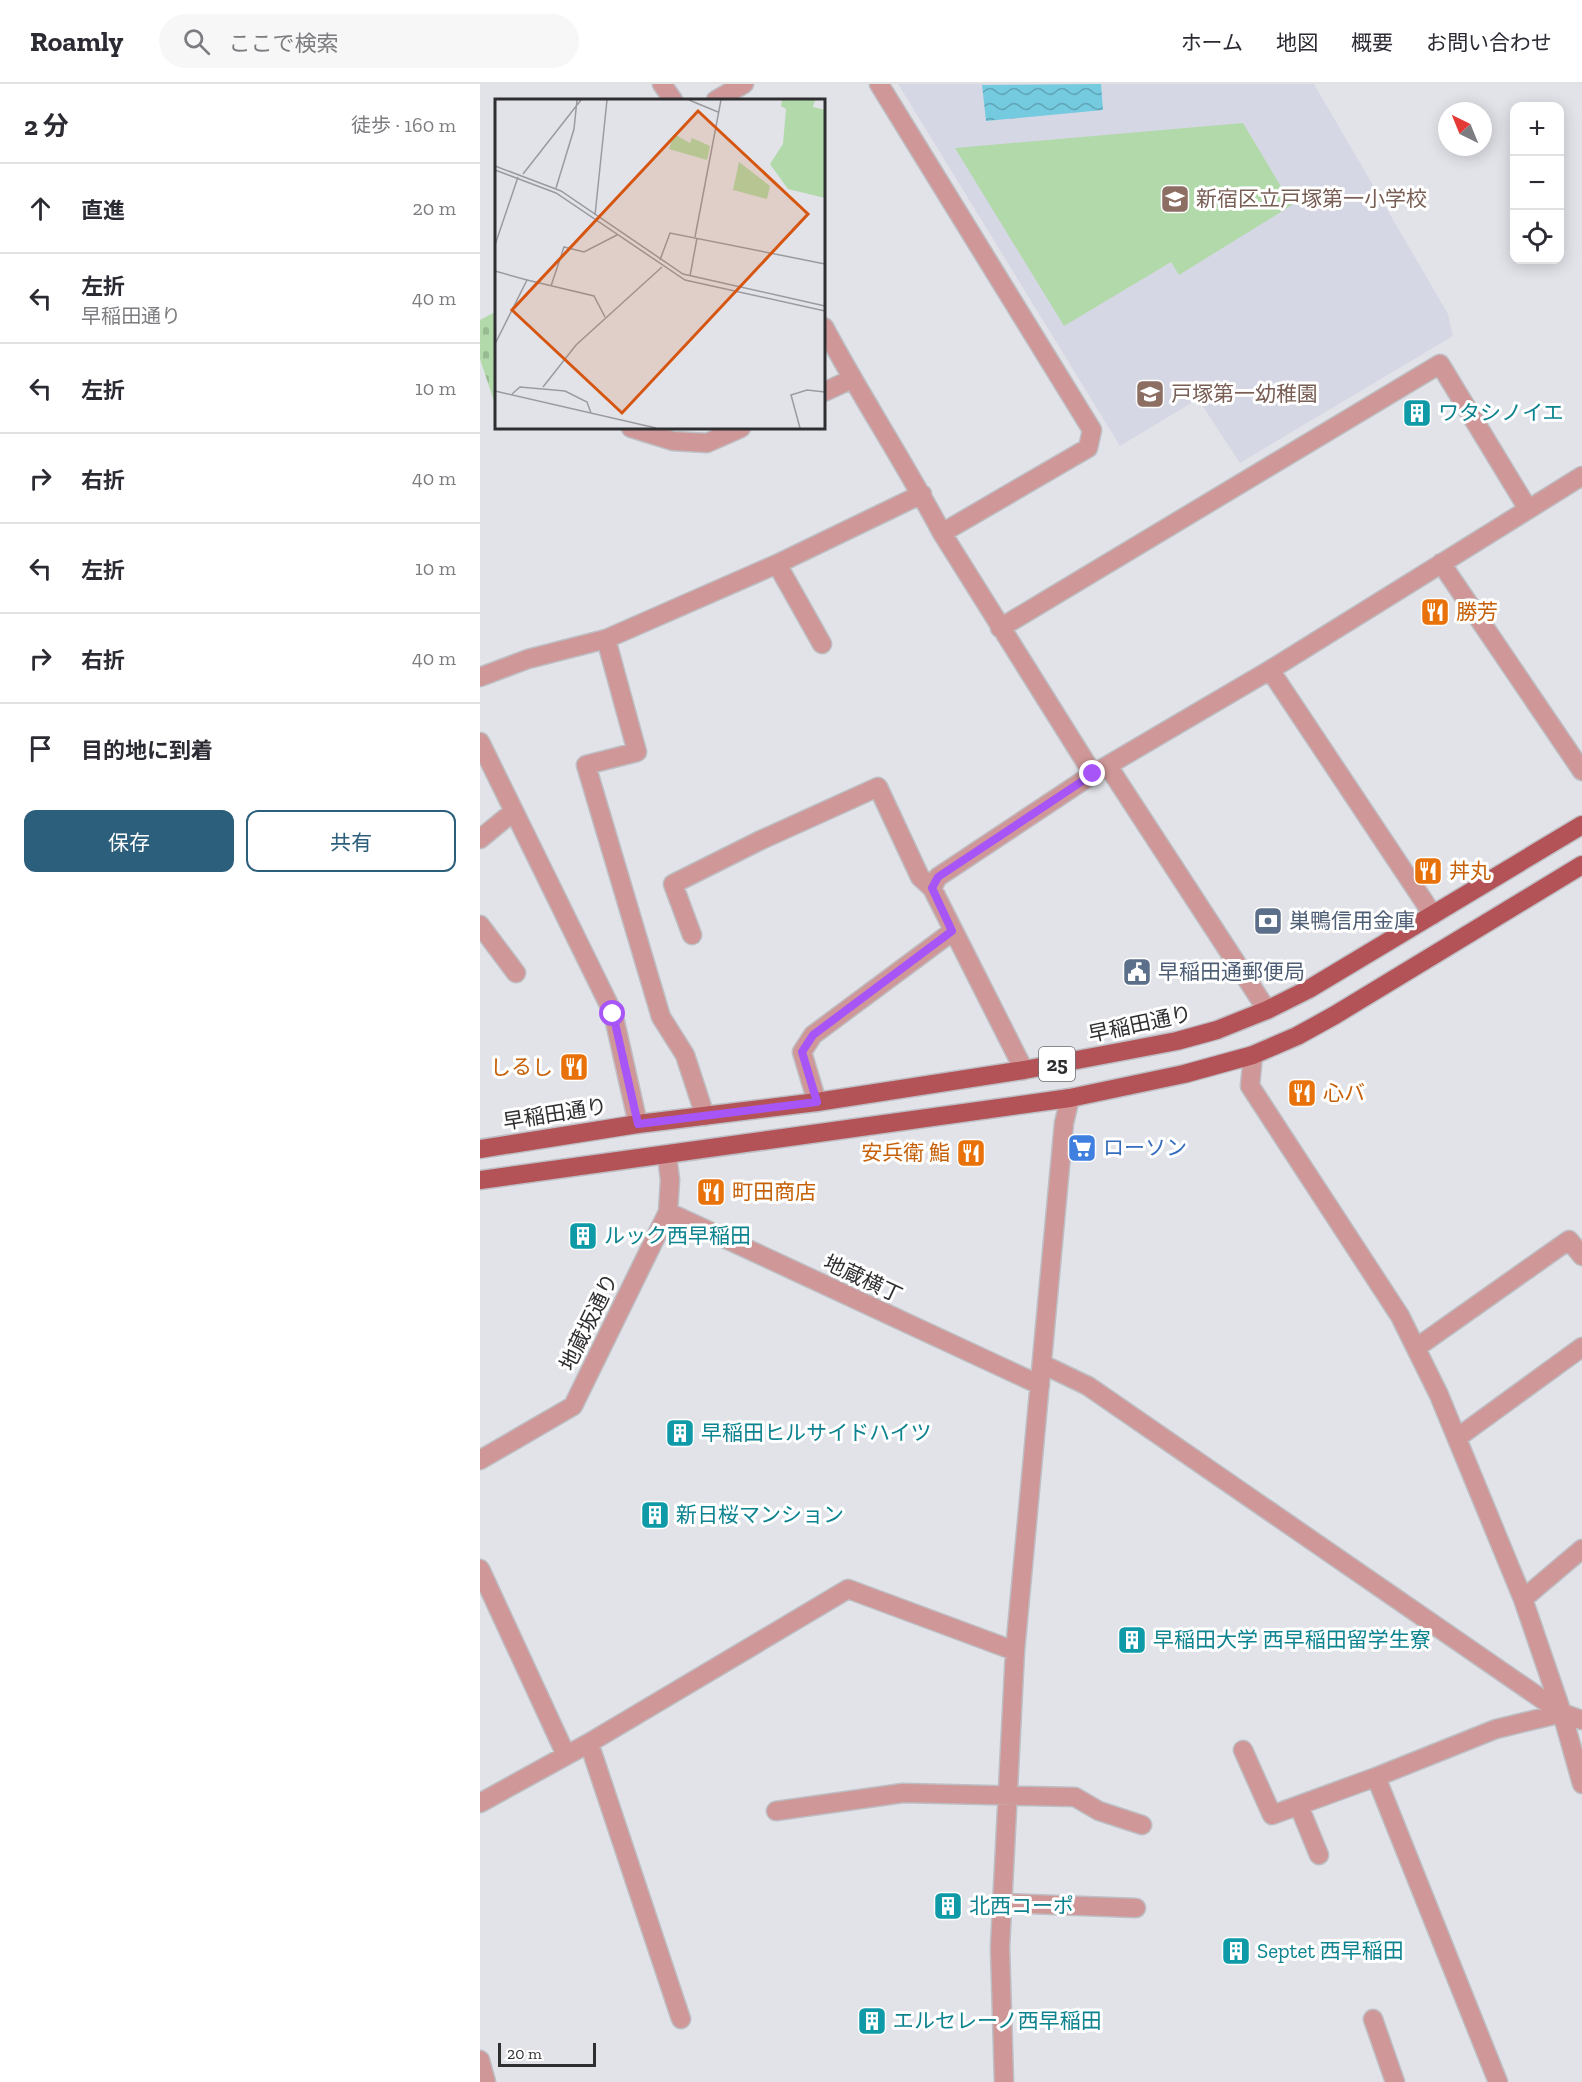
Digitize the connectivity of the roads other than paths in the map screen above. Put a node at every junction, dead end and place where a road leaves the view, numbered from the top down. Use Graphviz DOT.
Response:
graph roads {
  1 [pos="662,84"];
  2 [pos="744,84"];
  3 [pos="879,84"];
  4 [pos="672,99"];
  5 [pos="718,99"];
  6 [pos="825,329"];
  7 [pos="852,379"];
  8 [pos="825,392"];
  9 [pos="634,429"];
  10 [pos="739,429"];
  11 [pos="1582,476"];
  12 [pos="922,494"];
  13 [pos="1528,509"];
  14 [pos="942,533"];
  15 [pos="1441,563"];
  16 [pos="777,564"];
  17 [pos="1000,628"];
  18 [pos="606,639"];
  19 [pos="822,644"];
  20 [pos="1270,670"];
  21 [pos="480,677"];
  22 [pos="480,742"];
  23 [pos="1100,770"];
  24 [pos="1582,771"];
  25 [pos="513,812"];
  26 [pos="1582,825"];
  27 [pos="480,839"];
  28 [pos="1582,865"];
  29 [pos="932,888"];
  30 [pos="1433,915"];
  31 [pos="480,925"];
  32 [pos="952,931"];
  33 [pos="692,934"];
  34 [pos="516,973"];
  35 [pos="1267,1010"];
  36 [pos="1253,1055"];
  37 [pos="1024,1070"];
  38 [pos="1070,1098"];
  39 [pos="817,1102"];
  40 [pos="705,1116"];
  41 [pos="638,1124"];
  42 [pos="480,1149"];
  43 [pos="666,1155"];
  44 [pos="480,1180"];
  45 [pos="668,1212"];
  46 [pos="1582,1256"];
  47 [pos="1582,1347"];
  48 [pos="1416,1348"];
  49 [pos="1042,1364"];
  50 [pos="1040,1385"];
  51 [pos="1457,1438"];
  52 [pos="480,1460"];
  53 [pos="1582,1549"];
  54 [pos="480,1569"];
  55 [pos="1523,1599"];
  56 [pos="1015,1651"];
  57 [pos="1562,1713"];
  58 [pos="1582,1720"];
  59 [pos="589,1743"];
  60 [pos="1244,1750"];
  61 [pos="567,1755"];
  62 [pos="1376,1777"];
  63 [pos="1582,1784"];
  64 [pos="1009,1795"];
  65 [pos="480,1803"];
  66 [pos="1299,1806"];
  67 [pos="776,1811"];
  68 [pos="1142,1826"];
  69 [pos="1319,1855"];
  70 [pos="1002,1903"];
  71 [pos="1136,1908"];
  72 [pos="681,2019"];
  73 [pos="1373,2019"];
  74 [pos="480,2060"];
  75 [pos="486,2082"];
  76 [pos="1004,2082"];
  77 [pos="1395,2082"];
  78 [pos="1498,2082"];
  1 -- 4 [label="street"];
  2 -- 5 [label="street"];
  3 -- 14 [label="street"];
  6 -- 7 [label="street"];
  7 -- 8 [label="street"];
  7 -- 12 [label="street"];
  9 -- 10 [label="street"];
  11 -- 13 [label="street"];
  12 -- 14 [label="street"];
  12 -- 16 [label="street"];
  13 -- 15 [label="street"];
  13 -- 17 [label="street"];
  14 -- 17 [label="street"];
  15 -- 20 [label="street"];
  15 -- 24 [label="street"];
  16 -- 18 [label="street"];
  16 -- 19 [label="street"];
  17 -- 23 [label="street"];
  18 -- 21 [label="street"];
  18 -- 40 [label="street"];
  20 -- 23 [label="street"];
  20 -- 30 [label="street"];
  22 -- 25 [label="street"];
  23 -- 29 [label="street"];
  23 -- 35 [label="street"];
  25 -- 27 [label="street"];
  25 -- 41 [label="street"];
  26 -- 30 [label="main road, 早稲田通り / 25"];
  28 -- 36 [label="main road, 25"];
  29 -- 32 [label="street"];
  29 -- 33 [label="street"];
  30 -- 35 [label="main road, 早稲田通り / 25"];
  31 -- 34 [label="street"];
  32 -- 37 [label="street"];
  32 -- 39 [label="street"];
  35 -- 37 [label="main road, 早稲田通り / 25"];
  36 -- 38 [label="main road, 25"];
  36 -- 48 [label="street"];
  37 -- 39 [label="main road, 早稲田通り / 25"];
  38 -- 43 [label="main road, 25"];
  38 -- 49 [label="street"];
  39 -- 40 [label="main road, 早稲田通り / 25"];
  40 -- 41 [label="main road, 早稲田通り / 25"];
  41 -- 42 [label="main road, 早稲田通り / 25"];
  43 -- 44 [label="main road, 25"];
  43 -- 45 [label="street, 地蔵坂通り"];
  45 -- 50 [label="street, 地蔵横丁"];
  45 -- 52 [label="street, 地蔵坂通り"];
  46 -- 48 [label="street"];
  47 -- 51 [label="street"];
  48 -- 51 [label="street"];
  49 -- 50 [label="street"];
  49 -- 57 [label="street"];
  50 -- 56 [label="street"];
  51 -- 55 [label="street"];
  53 -- 55 [label="street"];
  54 -- 61 [label="street"];
  55 -- 57 [label="street"];
  56 -- 59 [label="street"];
  56 -- 64 [label="street"];
  57 -- 58 [label="street"];
  57 -- 62 [label="street"];
  57 -- 63 [label="street"];
  59 -- 61 [label="street"];
  59 -- 72 [label="street"];
  60 -- 66 [label="street"];
  61 -- 65 [label="street"];
  62 -- 66 [label="street"];
  62 -- 78 [label="street"];
  64 -- 67 [label="street"];
  64 -- 68 [label="street"];
  64 -- 70 [label="street"];
  66 -- 69 [label="street"];
  70 -- 71 [label="street"];
  70 -- 76 [label="street"];
  73 -- 77 [label="street"];
  74 -- 75 [label="street"];
}
